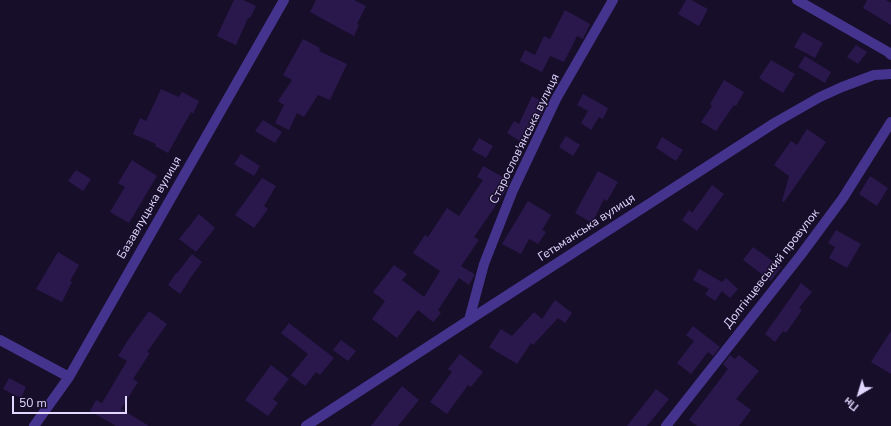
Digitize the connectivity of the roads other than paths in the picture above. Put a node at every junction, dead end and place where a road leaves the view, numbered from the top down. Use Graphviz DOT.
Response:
graph roads {
  1 [pos="284,0"];
  2 [pos="613,0"];
  3 [pos="797,0"];
  4 [pos="891,55"];
  5 [pos="891,74"];
  6 [pos="891,122"];
  7 [pos="469,320"];
  8 [pos="0,340"];
  9 [pos="69,377"];
  10 [pos="34,426"];
  11 [pos="306,426"];
  12 [pos="666,426"];
  1 -- 9 [label="street, Базавлуцька вулиця"];
  2 -- 7 [label="street, Старослов'янська вулиця"];
  3 -- 4 [label="street"];
  5 -- 7 [label="street, Гетьманська вулиця"];
  6 -- 12 [label="street, Долгінцевський провулок"];
  7 -- 11 [label="street, Гетьманська вулиця"];
  8 -- 9 [label="street"];
  9 -- 10 [label="street, Базавлуцька вулиця"];
}
